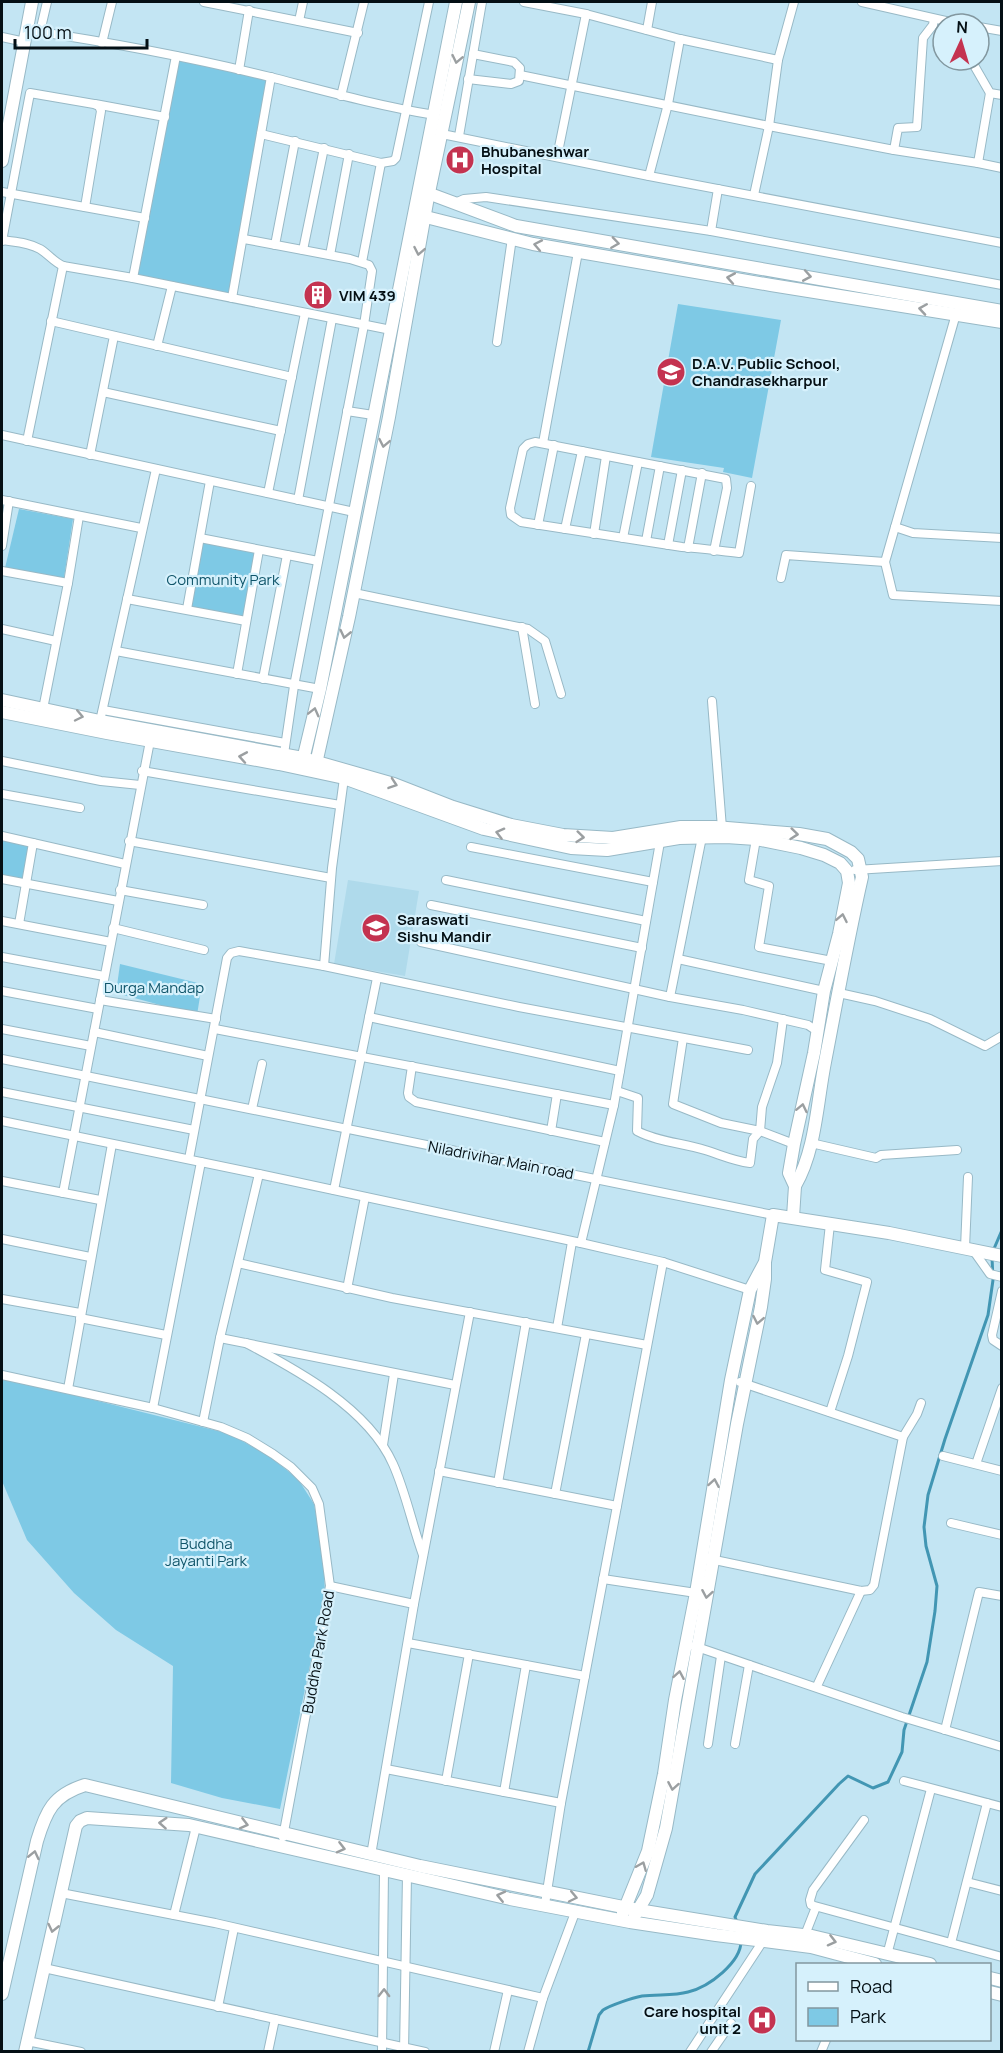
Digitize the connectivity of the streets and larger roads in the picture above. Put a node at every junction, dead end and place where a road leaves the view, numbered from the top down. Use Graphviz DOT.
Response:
graph roads {
  1 [pos="32,2"];
  2 [pos="47,2"];
  3 [pos="112,2"];
  4 [pos="204,2"];
  5 [pos="303,2"];
  6 [pos="364,2"];
  7 [pos="429,2"];
  8 [pos="456,2"];
  9 [pos="469,2"];
  10 [pos="483,2"];
  11 [pos="524,2"];
  12 [pos="652,2"];
  13 [pos="794,2"];
  14 [pos="862,2"];
  15 [pos="543,3"];
  16 [pos="249,10"];
  17 [pos="586,14"];
  18 [pos="931,18"];
  19 [pos="299,21"];
  20 [pos="931,28"];
  21 [pos="647,30"];
  22 [pos="358,33"];
  23 [pos="31,34"];
  24 [pos="2,37"];
  25 [pos="680,39"];
  26 [pos="102,43"];
  27 [pos="473,54"];
  28 [pos="176,56"];
  29 [pos="778,60"];
  30 [pos="239,70"];
  31 [pos="977,72"];
  32 [pos="520,75"];
  33 [pos="271,77"];
  34 [pos="468,79"];
  35 [pos="572,85"];
  36 [pos="990,93"];
  37 [pos="1002,95"];
  38 [pos="341,96"];
  39 [pos="94,104"];
  40 [pos="668,104"];
  41 [pos="407,111"];
  42 [pos="435,115"];
  43 [pos="165,117"];
  44 [pos="769,126"];
  45 [pos="261,134"];
  46 [pos="442,134"];
  47 [pos="459,136"];
  48 [pos="295,141"];
  49 [pos="324,148"];
  50 [pos="894,150"];
  51 [pos="349,154"];
  52 [pos="557,158"];
  53 [pos="2,161"];
  54 [pos="381,163"];
  55 [pos="978,163"];
  56 [pos="1002,168"];
  57 [pos="649,176"];
  58 [pos="718,189"];
  59 [pos="424,192"];
  60 [pos="6,193"];
  61 [pos="754,195"];
  62 [pos="455,203"];
  63 [pos="85,207"];
  64 [pos="419,216"];
  65 [pos="146,218"];
  66 [pos="711,231"];
  67 [pos="512,238"];
  68 [pos="244,239"];
  69 [pos="2,240"];
  70 [pos="1002,243"];
  71 [pos="275,245"];
  72 [pos="303,250"];
  73 [pos="578,252"];
  74 [pos="330,255"];
  75 [pos="362,262"];
  76 [pos="63,266"];
  77 [pos="133,278"];
  78 [pos="1002,285"];
  79 [pos="172,286"];
  80 [pos="232,298"];
  81 [pos="1002,311"];
  82 [pos="306,313"];
  83 [pos="956,314"];
  84 [pos="332,319"];
  85 [pos="51,321"];
  86 [pos="1002,322"];
  87 [pos="364,325"];
  88 [pos="391,330"];
  89 [pos="114,336"];
  90 [pos="497,342"];
  91 [pos="157,346"];
  92 [pos="385,357"];
  93 [pos="399,359"];
  94 [pos="292,377"];
  95 [pos="103,392"];
  96 [pos="347,411"];
  97 [pos="374,415"];
  98 [pos="281,431"];
  99 [pos="2,435"];
  100 [pos="27,441"];
  101 [pos="543,443"];
  102 [pos="554,446"];
  103 [pos="582,451"];
  104 [pos="90,455"];
  105 [pos="606,456"];
  106 [pos="638,462"];
  107 [pos="660,466"];
  108 [pos="156,469"];
  109 [pos="682,470"];
  110 [pos="702,473"];
  111 [pos="210,481"];
  112 [pos="751,486"];
  113 [pos="268,493"];
  114 [pos="298,500"];
  115 [pos="5,501"];
  116 [pos="329,506"];
  117 [pos="354,512"];
  118 [pos="79,516"];
  119 [pos="538,525"];
  120 [pos="895,527"];
  121 [pos="141,528"];
  122 [pos="565,529"];
  123 [pos="594,534"];
  124 [pos="200,538"];
  125 [pos="623,538"];
  126 [pos="1002,538"];
  127 [pos="646,541"];
  128 [pos="668,545"];
  129 [pos="2,546"];
  130 [pos="688,548"];
  131 [pos="259,550"];
  132 [pos="714,550"];
  133 [pos="287,555"];
  134 [pos="318,561"];
  135 [pos="885,562"];
  136 [pos="2,572"];
  137 [pos="781,578"];
  138 [pos="68,583"];
  139 [pos="354,593"];
  140 [pos="127,599"];
  141 [pos="1002,601"];
  142 [pos="187,609"];
  143 [pos="246,621"];
  144 [pos="522,627"];
  145 [pos="2,629"];
  146 [pos="56,642"];
  147 [pos="116,651"];
  148 [pos="237,674"];
  149 [pos="263,679"];
  150 [pos="294,686"];
  151 [pos="320,689"];
  152 [pos="561,694"];
  153 [pos="2,700"];
  154 [pos="711,701"];
  155 [pos="535,704"];
  156 [pos="43,708"];
  157 [pos="2,712"];
  158 [pos="101,716"];
  159 [pos="123,730"];
  160 [pos="150,741"];
  161 [pos="284,748"];
  162 [pos="2,760"];
  163 [pos="302,763"];
  164 [pos="316,767"];
  165 [pos="142,771"];
  166 [pos="344,778"];
  167 [pos="140,785"];
  168 [pos="2,794"];
  169 [pos="340,806"];
  170 [pos="80,808"];
  171 [pos="722,828"];
  172 [pos="2,836"];
  173 [pos="702,837"];
  174 [pos="756,839"];
  175 [pos="129,841"];
  176 [pos="660,842"];
  177 [pos="33,843"];
  178 [pos="471,847"];
  179 [pos="1002,861"];
  180 [pos="125,864"];
  181 [pos="861,870"];
  182 [pos="847,871"];
  183 [pos="331,878"];
  184 [pos="2,879"];
  185 [pos="446,880"];
  186 [pos="653,882"];
  187 [pos="26,884"];
  188 [pos="120,890"];
  189 [pos="118,901"];
  190 [pos="203,905"];
  191 [pos="431,905"];
  192 [pos="2,921"];
  193 [pos="646,921"];
  194 [pos="18,924"];
  195 [pos="113,928"];
  196 [pos="111,942"];
  197 [pos="421,942"];
  198 [pos="642,948"];
  199 [pos="204,950"];
  200 [pos="2,957"];
  201 [pos="678,959"];
  202 [pos="832,962"];
  203 [pos="324,966"];
  204 [pos="104,976"];
  205 [pos="377,978"];
  206 [pos="635,988"];
  207 [pos="2,991"];
  208 [pos="824,991"];
  209 [pos="839,993"];
  210 [pos="669,997"];
  211 [pos="99,1005"];
  212 [pos="369,1017"];
  213 [pos="216,1019"];
  214 [pos="783,1019"];
  215 [pos="628,1028"];
  216 [pos="2,1029"];
  217 [pos="215,1029"];
  218 [pos="817,1031"];
  219 [pos="94,1032"];
  220 [pos="1002,1036"];
  221 [pos="683,1038"];
  222 [pos="91,1046"];
  223 [pos="748,1050"];
  224 [pos="208,1056"];
  225 [pos="361,1057"];
  226 [pos="2,1059"];
  227 [pos="262,1064"];
  228 [pos="412,1066"];
  229 [pos="620,1071"];
  230 [pos="86,1076"];
  231 [pos="616,1091"];
  232 [pos="2,1092"];
  233 [pos="557,1094"];
  234 [pos="200,1099"];
  235 [pos="614,1105"];
  236 [pos="79,1107"];
  237 [pos="252,1109"];
  238 [pos="2,1121"];
  239 [pos="346,1128"];
  240 [pos="194,1130"];
  241 [pos="551,1131"];
  242 [pos="760,1131"];
  243 [pos="73,1136"];
  244 [pos="605,1142"];
  245 [pos="811,1143"];
  246 [pos="112,1144"];
  247 [pos="794,1144"];
  248 [pos="957,1150"];
  249 [pos="189,1159"];
  250 [pos="201,1162"];
  251 [pos="260,1174"];
  252 [pos="968,1177"];
  253 [pos="596,1179"];
  254 [pos="2,1181"];
  255 [pos="795,1186"];
  256 [pos="334,1190"];
  257 [pos="63,1193"];
  258 [pos="365,1197"];
  259 [pos="100,1200"];
  260 [pos="773,1215"];
  261 [pos="793,1217"];
  262 [pos="830,1224"];
  263 [pos="2,1239"];
  264 [pos="577,1242"];
  265 [pos="974,1250"];
  266 [pos="1002,1256"];
  267 [pos="90,1257"];
  268 [pos="663,1262"];
  269 [pos="765,1262"];
  270 [pos="238,1263"];
  271 [pos="1002,1277"];
  272 [pos="347,1289"];
  273 [pos="750,1290"];
  274 [pos="1002,1291"];
  275 [pos="2,1299"];
  276 [pos="470,1312"];
  277 [pos="80,1316"];
  278 [pos="526,1322"];
  279 [pos="557,1328"];
  280 [pos="586,1334"];
  281 [pos="166,1335"];
  282 [pos="220,1338"];
  283 [pos="246,1343"];
  284 [pos="647,1345"];
  285 [pos="1002,1346"];
  286 [pos="394,1374"];
  287 [pos="2,1375"];
  288 [pos="731,1380"];
  289 [pos="745,1384"];
  290 [pos="455,1385"];
  291 [pos="1002,1388"];
  292 [pos="68,1389"];
  293 [pos="921,1403"];
  294 [pos="153,1408"];
  295 [pos="830,1412"];
  296 [pos="203,1422"];
  297 [pos="903,1437"];
  298 [pos="383,1445"];
  299 [pos="943,1456"];
  300 [pos="976,1464"];
  301 [pos="439,1471"];
  302 [pos="1002,1471"];
  303 [pos="498,1483"];
  304 [pos="555,1494"];
  305 [pos="617,1506"];
  306 [pos="951,1523"];
  307 [pos="1002,1535"];
  308 [pos="424,1556"];
  309 [pos="707,1559"];
  310 [pos="603,1579"];
  311 [pos="330,1586"];
  312 [pos="861,1591"];
  313 [pos="696,1593"];
  314 [pos="1002,1596"];
  315 [pos="414,1604"];
  316 [pos="408,1643"];
  317 [pos="691,1645"];
  318 [pos="469,1654"];
  319 [pos="721,1656"];
  320 [pos="526,1665"];
  321 [pos="749,1665"];
  322 [pos="585,1676"];
  323 [pos="817,1686"];
  324 [pos="945,1730"];
  325 [pos="708,1744"];
  326 [pos="735,1744"];
  327 [pos="1002,1748"];
  328 [pos="386,1769"];
  329 [pos="446,1781"];
  330 [pos="904,1782"];
  331 [pos="930,1789"];
  332 [pos="504,1792"];
  333 [pos="561,1803"];
  334 [pos="987,1803"];
  335 [pos="1002,1807"];
  336 [pos="220,1819"];
  337 [pos="864,1820"];
  338 [pos="196,1827"];
  339 [pos="218,1832"];
  340 [pos="284,1834"];
  341 [pos="282,1847"];
  342 [pos="371,1855"];
  343 [pos="384,1870"];
  344 [pos="423,1873"];
  345 [pos="407,1875"];
  346 [pos="967,1882"];
  347 [pos="1002,1891"];
  348 [pos="61,1893"];
  349 [pos="546,1898"];
  350 [pos="816,1906"];
  351 [pos="625,1908"];
  352 [pos="576,1910"];
  353 [pos="638,1910"];
  354 [pos="174,1915"];
  355 [pos="625,1921"];
  356 [pos="234,1928"];
  357 [pos="894,1929"];
  358 [pos="756,1937"];
  359 [pos="803,1940"];
  360 [pos="951,1943"];
  361 [pos="887,1955"];
  362 [pos="1002,1957"];
  363 [pos="384,1963"];
  364 [pos="857,1963"];
  365 [pos="921,1963"];
  366 [pos="44,1968"];
  367 [pos="404,1968"];
  368 [pos="508,1990"];
  369 [pos="2,1994"];
  370 [pos="543,1998"];
  371 [pos="218,2007"];
  372 [pos="275,2019"];
  373 [pos="731,2023"];
  374 [pos="26,2046"];
  375 [pos="382,2047"];
  376 [pos="404,2049"];
  377 [pos="81,2052"];
  378 [pos="268,2052"];
  379 [pos="425,2052"];
  380 [pos="494,2052"];
  381 [pos="528,2052"];
  382 [pos="690,2052"];
  383 [pos="711,2052"];
  1 -- 23 [label="street"];
  2 -- 23 [label="street"];
  3 -- 26 [label="street"];
  4 -- 16 [label="street"];
  5 -- 19 [label="street"];
  6 -- 22 [label="street"];
  7 -- 41 [label="street"];
  8 -- 42 [label="street"];
  9 -- 46 [label="street, one-way"];
  10 -- 27 [label="street"];
  11 -- 15 [label="street"];
  12 -- 21 [label="street"];
  13 -- 29 [label="street"];
  14 -- 18 [label="street"];
  15 -- 17 [label="street"];
  16 -- 19 [label="street"];
  16 -- 30 [label="street"];
  17 -- 21 [label="street"];
  17 -- 35 [label="street"];
  19 -- 22 [label="street"];
  20 -- 50 [label="street"];
  21 -- 25 [label="street"];
  22 -- 38 [label="street"];
  23 -- 24 [label="street"];
  23 -- 26 [label="street"];
  23 -- 53 [label="street"];
  25 -- 29 [label="street"];
  25 -- 40 [label="street"];
  26 -- 28 [label="street"];
  27 -- 32 [label="street"];
  27 -- 34 [label="street"];
  28 -- 30 [label="street"];
  28 -- 43 [label="street"];
  29 -- 44 [label="street"];
  30 -- 33 [label="street"];
  31 -- 36 [label="street"];
  32 -- 34 [label="street"];
  32 -- 35 [label="street"];
  33 -- 38 [label="street"];
  33 -- 45 [label="street"];
  34 -- 47 [label="street"];
  35 -- 40 [label="street"];
  35 -- 52 [label="street"];
  36 -- 37 [label="street"];
  36 -- 55 [label="street"];
  38 -- 41 [label="street"];
  39 -- 43 [label="street"];
  39 -- 60 [label="street"];
  39 -- 63 [label="street"];
  40 -- 44 [label="street"];
  40 -- 57 [label="street"];
  41 -- 42 [label="street"];
  41 -- 54 [label="street"];
  42 -- 59 [label="street"];
  43 -- 65 [label="street"];
  44 -- 50 [label="street"];
  44 -- 61 [label="street"];
  45 -- 48 [label="street"];
  45 -- 68 [label="street"];
  46 -- 47 [label="street"];
  46 -- 59 [label="street"];
  47 -- 52 [label="street"];
  48 -- 49 [label="street"];
  48 -- 71 [label="street"];
  49 -- 51 [label="street"];
  49 -- 72 [label="street"];
  50 -- 55 [label="street"];
  51 -- 54 [label="street"];
  51 -- 74 [label="street"];
  52 -- 57 [label="street"];
  54 -- 75 [label="street"];
  55 -- 56 [label="street"];
  57 -- 58 [label="street"];
  58 -- 61 [label="street"];
  58 -- 66 [label="street"];
  59 -- 62 [label="street"];
  59 -- 64 [label="street"];
  60 -- 63 [label="street"];
  60 -- 69 [label="street"];
  61 -- 70 [label="street"];
  62 -- 66 [label="street"];
  62 -- 81 [label="street, one-way"];
  63 -- 65 [label="street"];
  64 -- 67 [label="street"];
  64 -- 88 [label="street"];
  64 -- 93 [label="street, one-way"];
  65 -- 77 [label="street"];
  66 -- 78 [label="street"];
  73 -- 67 [label="street, one-way"];
  67 -- 90 [label="street"];
  68 -- 71 [label="street"];
  68 -- 80 [label="street"];
  69 -- 76 [label="street"];
  71 -- 72 [label="street"];
  72 -- 74 [label="street"];
  83 -- 73 [label="street, one-way"];
  73 -- 101 [label="street"];
  74 -- 75 [label="street"];
  75 -- 87 [label="street"];
  76 -- 77 [label="street"];
  76 -- 85 [label="street"];
  77 -- 79 [label="street"];
  79 -- 80 [label="street"];
  79 -- 91 [label="street"];
  80 -- 82 [label="street"];
  82 -- 84 [label="street"];
  82 -- 94 [label="street"];
  83 -- 86 [label="street"];
  83 -- 120 [label="street"];
  84 -- 87 [label="street"];
  84 -- 114 [label="street"];
  85 -- 89 [label="street"];
  85 -- 100 [label="street"];
  87 -- 88 [label="street"];
  87 -- 96 [label="street"];
  88 -- 92 [label="street"];
  89 -- 91 [label="street"];
  89 -- 95 [label="street"];
  91 -- 94 [label="street"];
  92 -- 93 [label="street"];
  92 -- 97 [label="street"];
  93 -- 139 [label="street, one-way"];
  94 -- 98 [label="street"];
  95 -- 98 [label="street"];
  95 -- 104 [label="street"];
  96 -- 97 [label="street"];
  96 -- 116 [label="street"];
  97 -- 117 [label="street"];
  98 -- 113 [label="street"];
  99 -- 100 [label="street"];
  100 -- 104 [label="street"];
  101 -- 102 [label="street"];
  101 -- 119 [label="street"];
  102 -- 103 [label="street"];
  102 -- 119 [label="street"];
  103 -- 105 [label="street"];
  103 -- 122 [label="street"];
  104 -- 108 [label="street"];
  105 -- 106 [label="street"];
  105 -- 123 [label="street"];
  106 -- 107 [label="street"];
  106 -- 125 [label="street"];
  107 -- 109 [label="street"];
  107 -- 127 [label="street"];
  108 -- 111 [label="street"];
  108 -- 121 [label="street"];
  109 -- 110 [label="street"];
  109 -- 128 [label="street"];
  110 -- 130 [label="street"];
  110 -- 132 [label="street"];
  111 -- 113 [label="street"];
  111 -- 124 [label="street"];
  112 -- 132 [label="street"];
  113 -- 114 [label="street"];
  114 -- 116 [label="street"];
  115 -- 118 [label="street"];
  115 -- 129 [label="street"];
  116 -- 117 [label="street"];
  116 -- 134 [label="street"];
  117 -- 151 [label="street"];
  118 -- 121 [label="street"];
  118 -- 138 [label="street"];
  119 -- 122 [label="street"];
  120 -- 126 [label="street"];
  120 -- 135 [label="street"];
  121 -- 140 [label="street"];
  122 -- 123 [label="street"];
  123 -- 125 [label="street"];
  124 -- 131 [label="street"];
  124 -- 142 [label="street"];
  125 -- 127 [label="street"];
  127 -- 128 [label="street"];
  128 -- 130 [label="street"];
  130 -- 132 [label="street"];
  131 -- 133 [label="street"];
  131 -- 143 [label="street"];
  133 -- 134 [label="street"];
  133 -- 149 [label="street"];
  134 -- 150 [label="street"];
  135 -- 137 [label="street"];
  135 -- 141 [label="street"];
  136 -- 138 [label="street"];
  138 -- 146 [label="street"];
  139 -- 144 [label="street"];
  139 -- 164 [label="street, one-way"];
  140 -- 142 [label="street"];
  140 -- 147 [label="street"];
  142 -- 143 [label="street"];
  143 -- 148 [label="street"];
  144 -- 152 [label="street"];
  144 -- 155 [label="street"];
  145 -- 146 [label="street"];
  146 -- 156 [label="street"];
  147 -- 148 [label="street"];
  147 -- 158 [label="street"];
  148 -- 149 [label="street"];
  149 -- 150 [label="street"];
  150 -- 151 [label="street"];
  150 -- 161 [label="street"];
  163 -- 151 [label="street, one-way"];
  153 -- 156 [label="street"];
  154 -- 171 [label="street"];
  156 -- 158 [label="street, one-way"];
  157 -- 159 [label="street"];
  158 -- 159 [label="street"];
  158 -- 161 [label="street"];
  159 -- 160 [label="street"];
  159 -- 161 [label="street"];
  163 -- 160 [label="street, one-way"];
  160 -- 165 [label="street"];
  161 -- 163 [label="street"];
  162 -- 167 [label="street"];
  163 -- 164 [label="street"];
  164 -- 166 [label="street"];
  164 -- 171 [label="street, one-way"];
  165 -- 167 [label="street"];
  165 -- 169 [label="street"];
  166 -- 169 [label="street"];
  176 -- 166 [label="street, one-way"];
  167 -- 175 [label="street"];
  168 -- 170 [label="street"];
  169 -- 183 [label="street"];
  171 -- 181 [label="street, one-way"];
  172 -- 177 [label="street"];
  173 -- 174 [label="street"];
  173 -- 176 [label="street"];
  173 -- 201 [label="street"];
  174 -- 182 [label="street"];
  174 -- 202 [label="street"];
  175 -- 180 [label="street"];
  175 -- 183 [label="street"];
  176 -- 186 [label="street"];
  177 -- 180 [label="street"];
  177 -- 187 [label="street"];
  178 -- 186 [label="street"];
  179 -- 181 [label="street"];
  180 -- 188 [label="street"];
  181 -- 182 [label="street"];
  181 -- 209 [label="street"];
  202 -- 182 [label="street, one-way"];
  183 -- 203 [label="street"];
  184 -- 187 [label="street"];
  185 -- 193 [label="street"];
  186 -- 193 [label="street"];
  187 -- 189 [label="street"];
  187 -- 194 [label="street"];
  188 -- 189 [label="street"];
  188 -- 190 [label="street"];
  189 -- 195 [label="street"];
  191 -- 198 [label="street"];
  192 -- 194 [label="street"];
  193 -- 198 [label="street"];
  194 -- 196 [label="street"];
  195 -- 196 [label="street"];
  195 -- 199 [label="street"];
  196 -- 204 [label="street"];
  197 -- 206 [label="street"];
  198 -- 206 [label="street"];
  200 -- 204 [label="street"];
  201 -- 208 [label="street"];
  201 -- 210 [label="street"];
  202 -- 208 [label="street"];
  203 -- 205 [label="street"];
  203 -- 213 [label="street"];
  204 -- 211 [label="street"];
  205 -- 212 [label="street"];
  205 -- 215 [label="street"];
  206 -- 210 [label="street"];
  206 -- 215 [label="street"];
  207 -- 211 [label="street"];
  208 -- 218 [label="street"];
  209 -- 220 [label="street"];
  209 -- 245 [label="street"];
  210 -- 214 [label="street"];
  211 -- 213 [label="street"];
  211 -- 219 [label="street"];
  212 -- 225 [label="street"];
  212 -- 229 [label="street"];
  213 -- 217 [label="street"];
  214 -- 218 [label="street"];
  214 -- 242 [label="street"];
  215 -- 221 [label="street"];
  215 -- 229 [label="street"];
  216 -- 222 [label="street"];
  217 -- 224 [label="street"];
  217 -- 225 [label="street"];
  247 -- 218 [label="street, one-way"];
  219 -- 222 [label="street"];
  219 -- 224 [label="street"];
  221 -- 223 [label="street"];
  221 -- 242 [label="street"];
  222 -- 230 [label="street"];
  224 -- 234 [label="street"];
  225 -- 228 [label="street"];
  225 -- 239 [label="street"];
  226 -- 230 [label="street, Niladrivihar Main road"];
  227 -- 237 [label="street"];
  228 -- 233 [label="street"];
  228 -- 241 [label="street"];
  229 -- 231 [label="street"];
  230 -- 234 [label="street, Niladrivihar Main road"];
  230 -- 236 [label="street"];
  231 -- 235 [label="street"];
  231 -- 242 [label="street"];
  232 -- 236 [label="street"];
  233 -- 235 [label="street"];
  233 -- 241 [label="street"];
  234 -- 237 [label="street, Niladrivihar Main road"];
  234 -- 240 [label="street"];
  235 -- 244 [label="street"];
  236 -- 240 [label="street"];
  236 -- 243 [label="street"];
  237 -- 239 [label="street, Niladrivihar Main road"];
  238 -- 243 [label="street"];
  239 -- 253 [label="street, Niladrivihar Main road"];
  239 -- 256 [label="street"];
  240 -- 249 [label="street"];
  241 -- 244 [label="street"];
  242 -- 247 [label="street"];
  243 -- 246 [label="street"];
  243 -- 257 [label="street"];
  244 -- 253 [label="street"];
  245 -- 248 [label="street"];
  245 -- 255 [label="street"];
  246 -- 249 [label="street"];
  246 -- 259 [label="street"];
  247 -- 255 [label="street"];
  249 -- 250 [label="street"];
  250 -- 251 [label="street"];
  250 -- 281 [label="street"];
  251 -- 256 [label="street"];
  251 -- 270 [label="street"];
  252 -- 265 [label="street"];
  253 -- 260 [label="street, Niladrivihar Main road"];
  253 -- 264 [label="street"];
  254 -- 257 [label="street"];
  255 -- 261 [label="street"];
  256 -- 258 [label="street"];
  257 -- 259 [label="street"];
  258 -- 264 [label="street"];
  258 -- 272 [label="street"];
  259 -- 267 [label="street"];
  260 -- 261 [label="street, Niladrivihar Main road"];
  260 -- 269 [label="street"];
  261 -- 262 [label="street, Niladrivihar Main road"];
  262 -- 265 [label="street, Niladrivihar Main road"];
  262 -- 295 [label="street"];
  263 -- 267 [label="street"];
  264 -- 268 [label="street"];
  264 -- 279 [label="street"];
  265 -- 266 [label="street, Niladrivihar Main road"];
  265 -- 271 [label="street"];
  267 -- 277 [label="street"];
  268 -- 273 [label="street"];
  268 -- 284 [label="street"];
  269 -- 273 [label="street"];
  269 -- 289 [label="street, one-way"];
  270 -- 272 [label="street"];
  270 -- 282 [label="street"];
  272 -- 276 [label="street"];
  273 -- 288 [label="street"];
  274 -- 285 [label="street"];
  275 -- 277 [label="street"];
  276 -- 278 [label="street"];
  276 -- 290 [label="street"];
  277 -- 281 [label="street"];
  277 -- 292 [label="street"];
  278 -- 279 [label="street"];
  278 -- 303 [label="street"];
  279 -- 280 [label="street"];
  280 -- 284 [label="street"];
  280 -- 304 [label="street"];
  281 -- 294 [label="street"];
  282 -- 283 [label="street"];
  282 -- 296 [label="street"];
  283 -- 286 [label="street"];
  283 -- 298 [label="street"];
  284 -- 305 [label="street"];
  286 -- 290 [label="street"];
  286 -- 298 [label="street"];
  287 -- 292 [label="street, Buddha Park Road"];
  288 -- 289 [label="street"];
  309 -- 288 [label="street, one-way"];
  289 -- 295 [label="street"];
  289 -- 309 [label="street"];
  290 -- 301 [label="street"];
  291 -- 300 [label="street"];
  292 -- 294 [label="street, Buddha Park Road"];
  293 -- 297 [label="street"];
  294 -- 296 [label="street, Buddha Park Road"];
  295 -- 297 [label="street"];
  296 -- 311 [label="street, Buddha Park Road"];
  297 -- 312 [label="street"];
  298 -- 308 [label="street"];
  299 -- 300 [label="street"];
  300 -- 302 [label="street"];
  301 -- 303 [label="street"];
  301 -- 308 [label="street"];
  303 -- 304 [label="street"];
  304 -- 305 [label="street"];
  305 -- 310 [label="street"];
  306 -- 307 [label="street"];
  308 -- 315 [label="street"];
  309 -- 312 [label="street"];
  309 -- 313 [label="street"];
  309 -- 317 [label="street, one-way"];
  310 -- 313 [label="street"];
  310 -- 322 [label="street"];
  311 -- 315 [label="street"];
  311 -- 340 [label="street, Buddha Park Road"];
  312 -- 323 [label="street"];
  313 -- 317 [label="street"];
  314 -- 324 [label="street"];
  315 -- 316 [label="street"];
  316 -- 318 [label="street"];
  316 -- 328 [label="street"];
  317 -- 319 [label="street"];
  351 -- 317 [label="street, one-way"];
  317 -- 353 [label="street, one-way"];
  318 -- 320 [label="street"];
  318 -- 329 [label="street"];
  319 -- 321 [label="street"];
  319 -- 325 [label="street"];
  320 -- 322 [label="street"];
  320 -- 332 [label="street"];
  321 -- 323 [label="street"];
  321 -- 326 [label="street"];
  322 -- 333 [label="street"];
  323 -- 324 [label="street"];
  324 -- 327 [label="street"];
  328 -- 329 [label="street"];
  328 -- 342 [label="street"];
  329 -- 332 [label="street"];
  330 -- 331 [label="street"];
  331 -- 334 [label="street"];
  331 -- 357 [label="street"];
  332 -- 333 [label="street"];
  333 -- 349 [label="street"];
  334 -- 335 [label="street"];
  334 -- 346 [label="street"];
  336 -- 339 [label="street"];
  336 -- 340 [label="street, one-way"];
  369 -- 336 [label="street, one-way"];
  337 -- 350 [label="street"];
  338 -- 339 [label="street"];
  338 -- 348 [label="street, one-way"];
  338 -- 354 [label="street"];
  339 -- 341 [label="street"];
  340 -- 341 [label="street, Buddha Park Road"];
  340 -- 342 [label="street, one-way"];
  341 -- 343 [label="street"];
  342 -- 344 [label="street"];
  343 -- 345 [label="street"];
  343 -- 363 [label="street"];
  344 -- 345 [label="street"];
  344 -- 349 [label="street"];
  345 -- 367 [label="street"];
  346 -- 347 [label="street"];
  346 -- 360 [label="street"];
  348 -- 354 [label="street"];
  348 -- 366 [label="street, one-way"];
  349 -- 351 [label="street, one-way"];
  349 -- 352 [label="street"];
  350 -- 357 [label="street"];
  350 -- 359 [label="street"];
  351 -- 353 [label="street"];
  351 -- 355 [label="street"];
  352 -- 355 [label="street"];
  352 -- 370 [label="street"];
  353 -- 355 [label="street"];
  353 -- 358 [label="street"];
  354 -- 356 [label="street"];
  355 -- 358 [label="street"];
  356 -- 363 [label="street"];
  356 -- 371 [label="street"];
  357 -- 360 [label="street"];
  357 -- 361 [label="street"];
  358 -- 359 [label="street"];
  358 -- 382 [label="street"];
  359 -- 361 [label="street, one-way"];
  359 -- 364 [label="street"];
  360 -- 362 [label="street"];
  361 -- 365 [label="street"];
  363 -- 367 [label="street"];
  375 -- 363 [label="street, one-way"];
  366 -- 371 [label="street"];
  366 -- 374 [label="street"];
  367 -- 368 [label="street"];
  367 -- 376 [label="street"];
  368 -- 370 [label="street"];
  368 -- 380 [label="street"];
  370 -- 381 [label="street"];
  371 -- 372 [label="street"];
  372 -- 375 [label="street"];
  372 -- 378 [label="street"];
  373 -- 383 [label="street"];
  374 -- 377 [label="street"];
  375 -- 376 [label="street"];
  376 -- 379 [label="street"];
}
